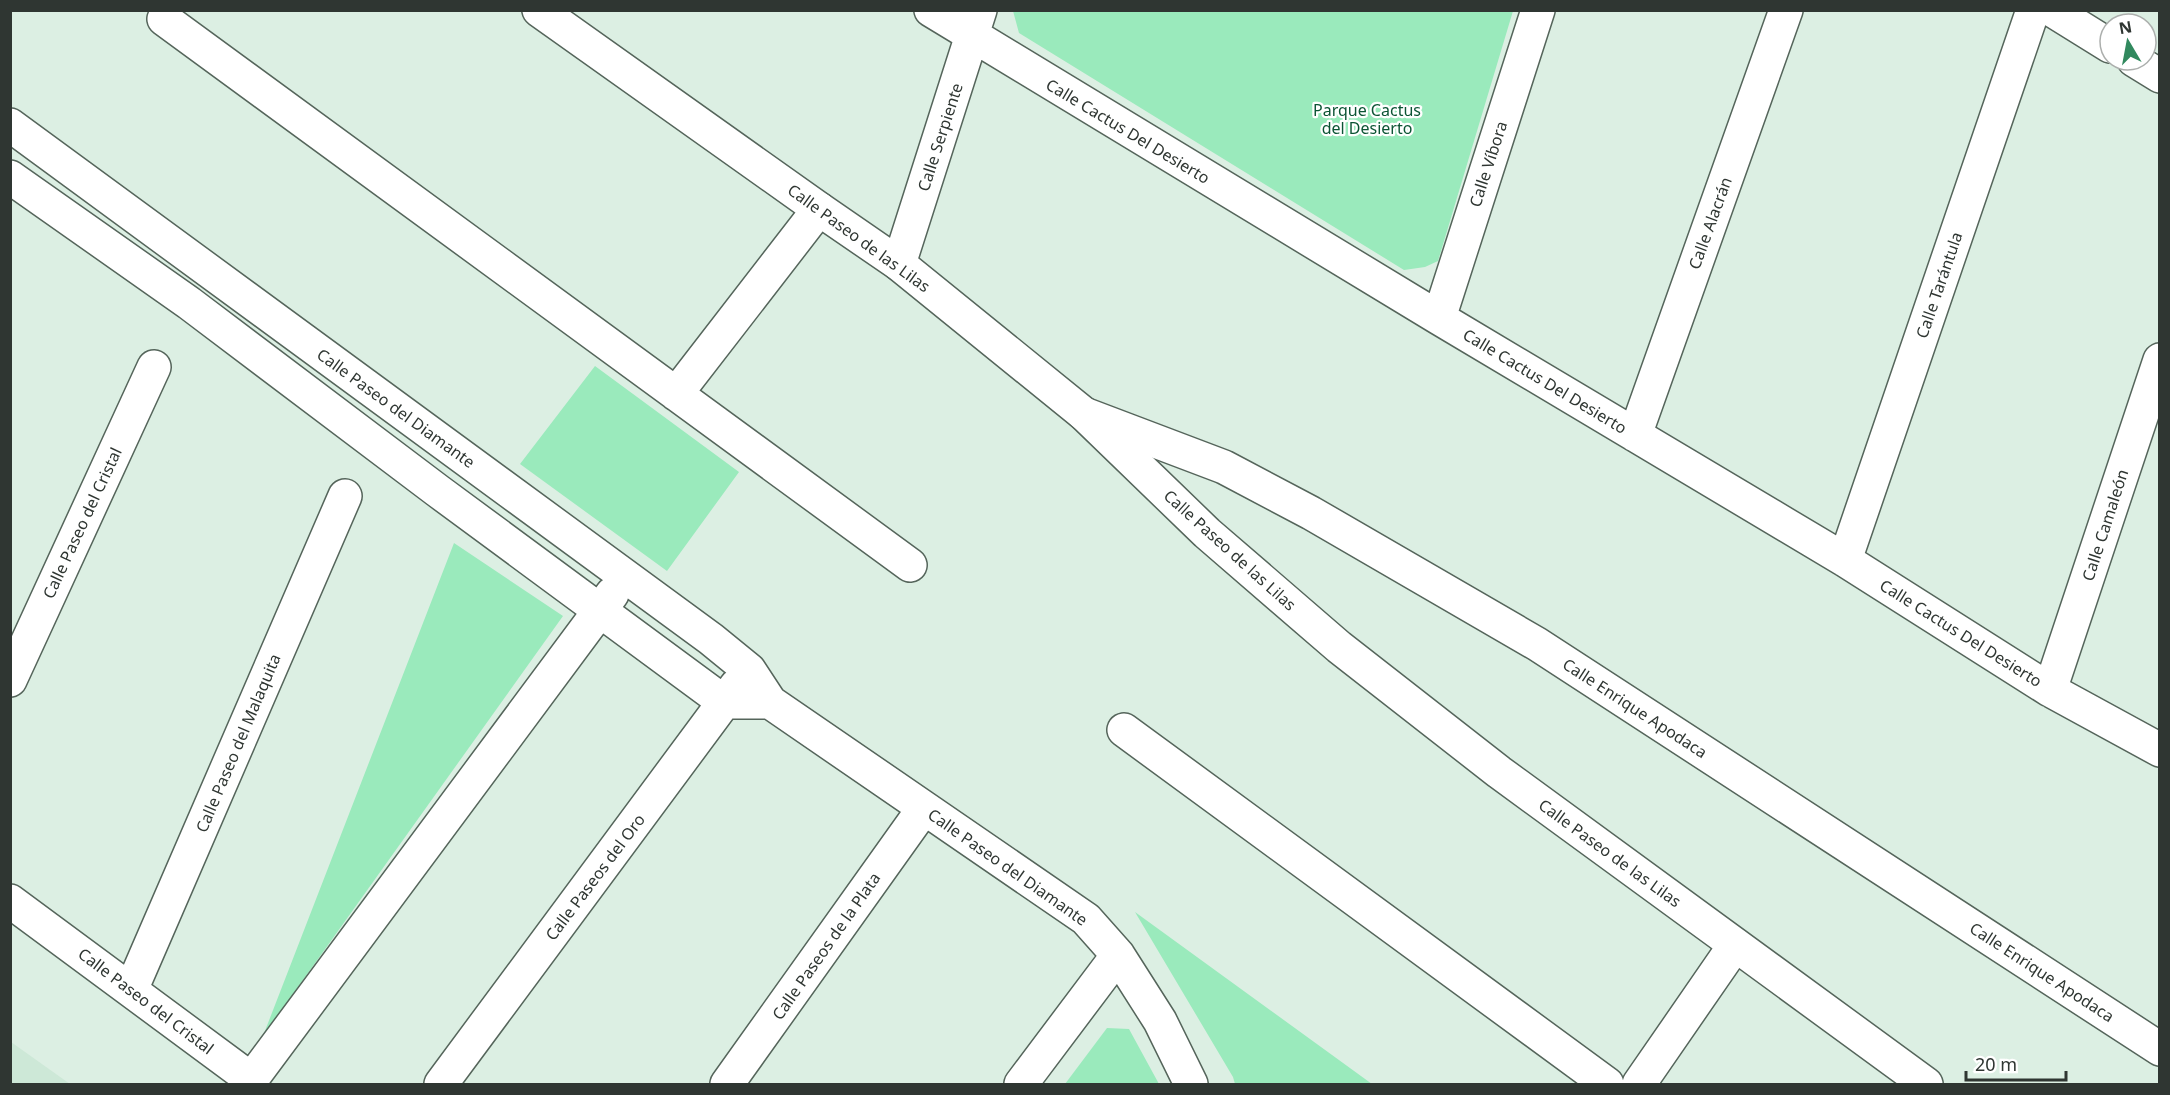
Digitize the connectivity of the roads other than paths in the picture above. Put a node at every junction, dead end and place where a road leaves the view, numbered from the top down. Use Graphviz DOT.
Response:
graph roads {
  1 [pos="540,10"];
  2 [pos="931,10"];
  3 [pos="1538,10"];
  4 [pos="1786,10"];
  5 [pos="2033,10"];
  6 [pos="2052,10"];
  7 [pos="164,19"];
  8 [pos="976,24"];
  9 [pos="2098,39"];
  10 [pos="10,125"];
  11 [pos="10,177"];
  12 [pos="819,209"];
  13 [pos="899,264"];
  14 [pos="1439,318"];
  15 [pos="2160,360"];
  16 [pos="154,367"];
  17 [pos="676,394"];
  18 [pos="1084,414"];
  19 [pos="1635,435"];
  20 [pos="463,457"];
  21 [pos="438,491"];
  22 [pos="345,496"];
  23 [pos="1845,560"];
  24 [pos="910,565"];
  25 [pos="624,575"];
  26 [pos="600,612"];
  27 [pos="748,670"];
  28 [pos="10,680"];
  29 [pos="2050,690"];
  30 [pos="724,702"];
  31 [pos="770,702"];
  32 [pos="1124,730"];
  33 [pos="2160,750"];
  34 [pos="924,808"];
  35 [pos="10,901"];
  36 [pos="1734,945"];
  37 [pos="1118,955"];
  38 [pos="131,990"];
  39 [pos="2160,1049"];
  40 [pos="250,1082"];
  41 [pos="441,1084"];
  42 [pos="727,1084"];
  43 [pos="1022,1084"];
  44 [pos="1191,1084"];
  45 [pos="1607,1084"];
  46 [pos="1639,1084"];
  47 [pos="1926,1084"];
  1 -- 12 [label="street, Calle Paseo de las Lilas"];
  2 -- 8 [label="street, Calle Cactus Del Desierto"];
  3 -- 14 [label="street, Calle Víbora"];
  4 -- 19 [label="street, Calle Alacrán"];
  5 -- 23 [label="street, Calle Tarántula"];
  6 -- 9 [label="street"];
  7 -- 17 [label="street"];
  8 -- 13 [label="street, Calle Serpiente"];
  8 -- 14 [label="street, Calle Cactus Del Desierto"];
  10 -- 20 [label="street, Calle Paseo del Diamante"];
  11 -- 21 [label="street"];
  12 -- 13 [label="street, Calle Paseo de las Lilas"];
  12 -- 17 [label="street"];
  13 -- 18 [label="street, Calle Paseo de las Lilas"];
  14 -- 19 [label="street, Calle Cactus Del Desierto"];
  15 -- 29 [label="street, Calle Camaleón"];
  16 -- 28 [label="street, Calle Paseo del Cristal"];
  17 -- 24 [label="street"];
  18 -- 36 [label="street, Calle Paseo de las Lilas"];
  18 -- 39 [label="street, Calle Enrique Apodaca"];
  19 -- 23 [label="street, Calle Cactus Del Desierto"];
  20 -- 21 [label="street"];
  20 -- 25 [label="street, Calle Paseo del Diamante"];
  21 -- 26 [label="street"];
  22 -- 38 [label="street, Calle Paseo del Malaquita"];
  23 -- 29 [label="street, Calle Cactus Del Desierto"];
  25 -- 26 [label="street"];
  25 -- 27 [label="street, Calle Paseo del Diamante"];
  26 -- 30 [label="street"];
  26 -- 40 [label="street"];
  27 -- 30 [label="street, Calle Paseos del Oro"];
  27 -- 31 [label="street, Calle Paseo del Diamante"];
  29 -- 33 [label="street, Calle Cactus Del Desierto"];
  30 -- 31 [label="street"];
  30 -- 41 [label="street, Calle Paseos del Oro"];
  31 -- 34 [label="street, Calle Paseo del Diamante"];
  32 -- 45 [label="street"];
  34 -- 37 [label="street, Calle Paseo del Diamante"];
  34 -- 42 [label="street, Calle Paseos de la Plata"];
  35 -- 38 [label="street, Calle Paseo del Cristal"];
  36 -- 46 [label="street"];
  36 -- 47 [label="street, Calle Paseo de las Lilas"];
  37 -- 43 [label="street"];
  37 -- 44 [label="street, Calle Paseo del Diamante"];
  38 -- 40 [label="street, Calle Paseo del Cristal"];
}
